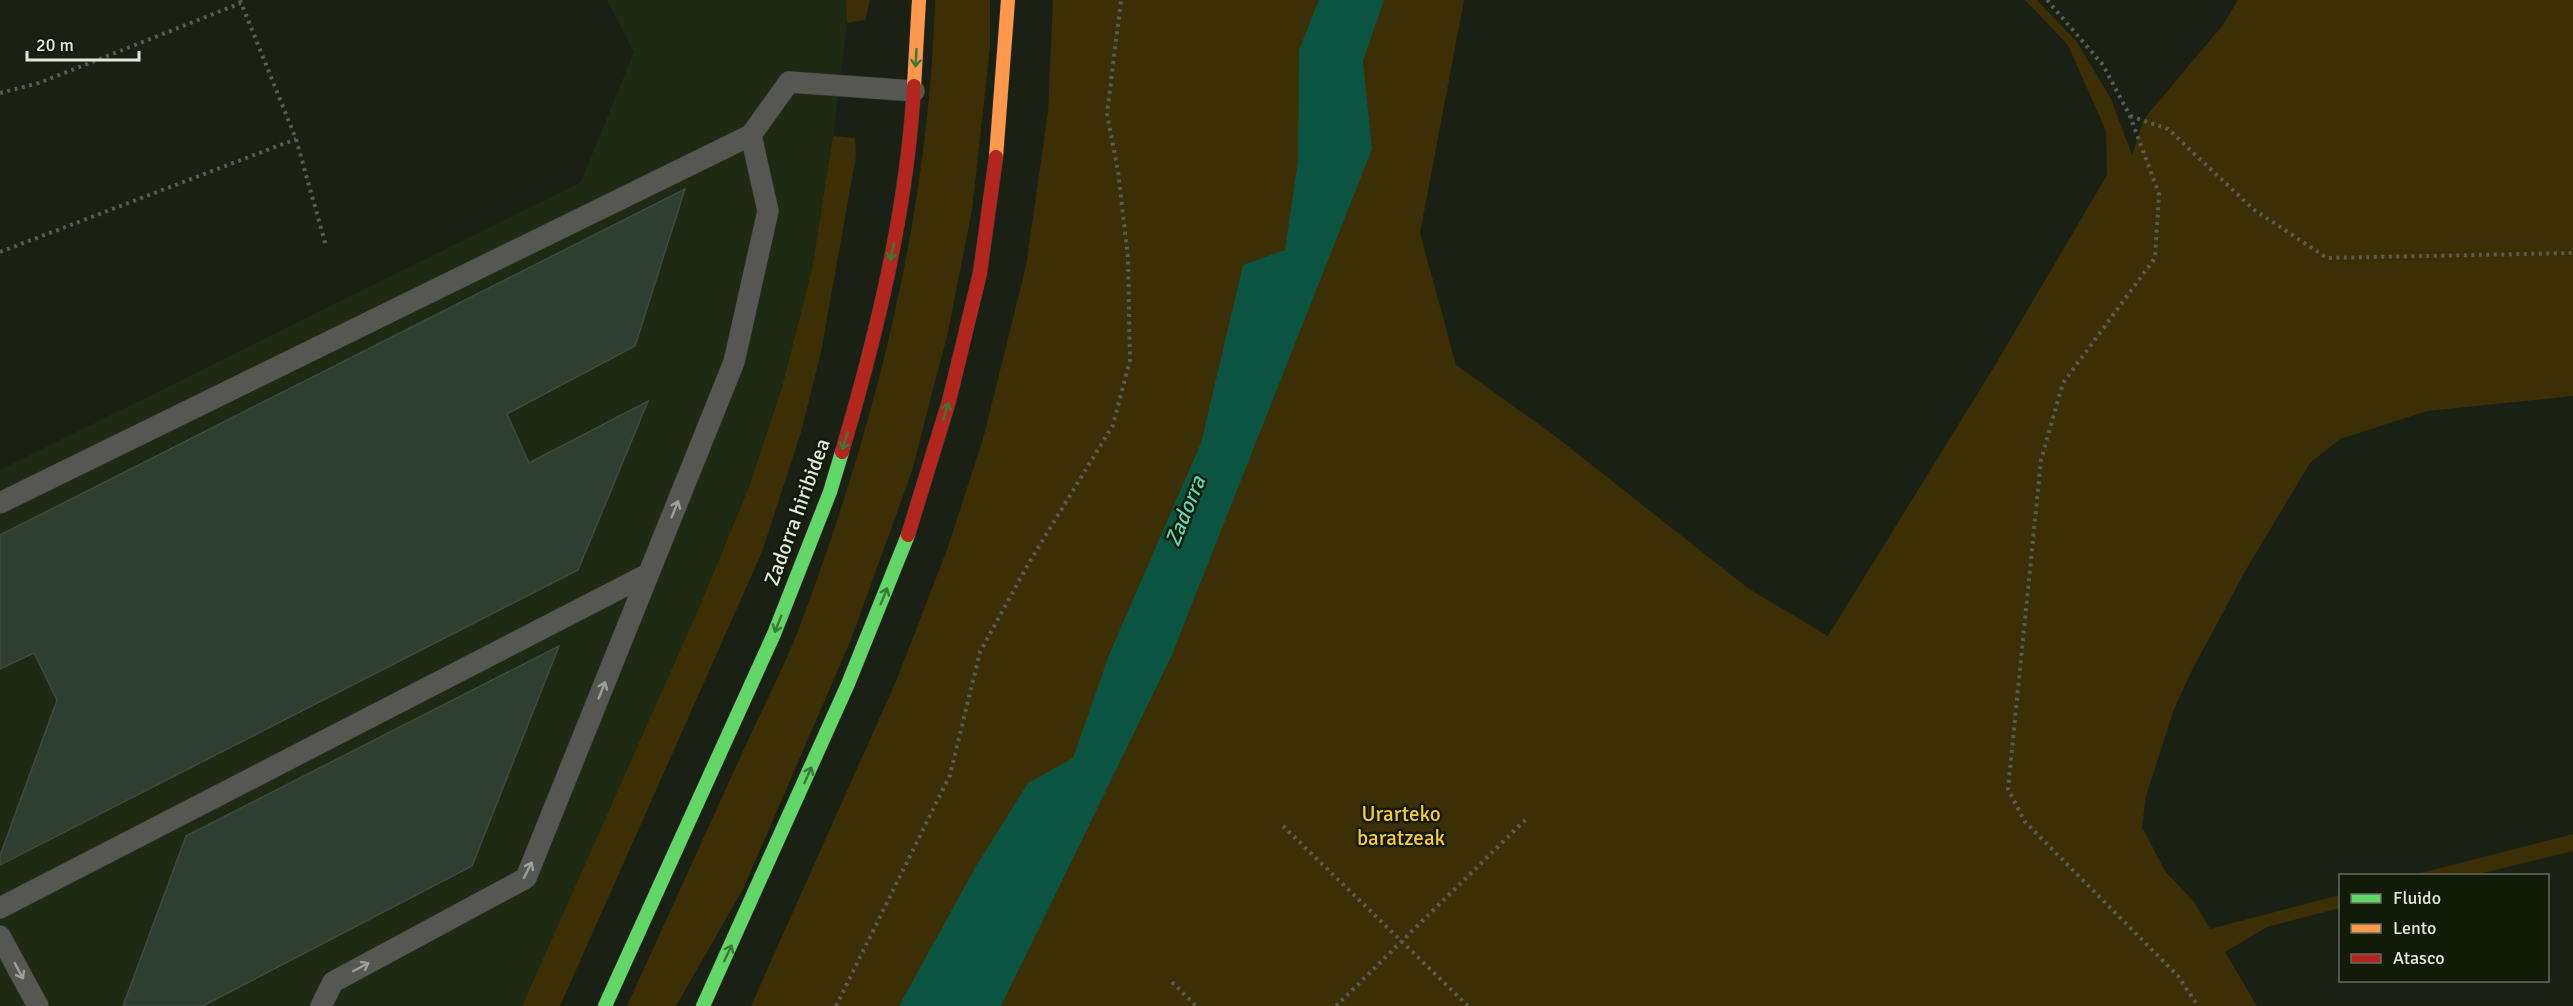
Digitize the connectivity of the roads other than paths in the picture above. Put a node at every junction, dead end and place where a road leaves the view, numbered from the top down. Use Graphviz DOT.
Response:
graph roads {
  1 [pos="919,0"];
  2 [pos="1008,0"];
  3 [pos="914,91"];
  4 [pos="751,135"];
  5 [pos="0,503"];
  6 [pos="648,574"];
  7 [pos="0,908"];
  8 [pos="0,936"];
  9 [pos="38,1006"];
  10 [pos="321,1006"];
  11 [pos="605,1006"];
  12 [pos="704,1006"];
  1 -- 3 [label="main road, Zadorra hiribidea, one-way"];
  12 -- 2 [label="main road, one-way"];
  3 -- 4 [label="lane"];
  3 -- 11 [label="main road, Zadorra hiribidea, one-way"];
  4 -- 5 [label="lane"];
  6 -- 4 [label="lane, one-way"];
  6 -- 7 [label="lane"];
  10 -- 6 [label="lane, one-way"];
  8 -- 9 [label="lane, one-way"];
}
